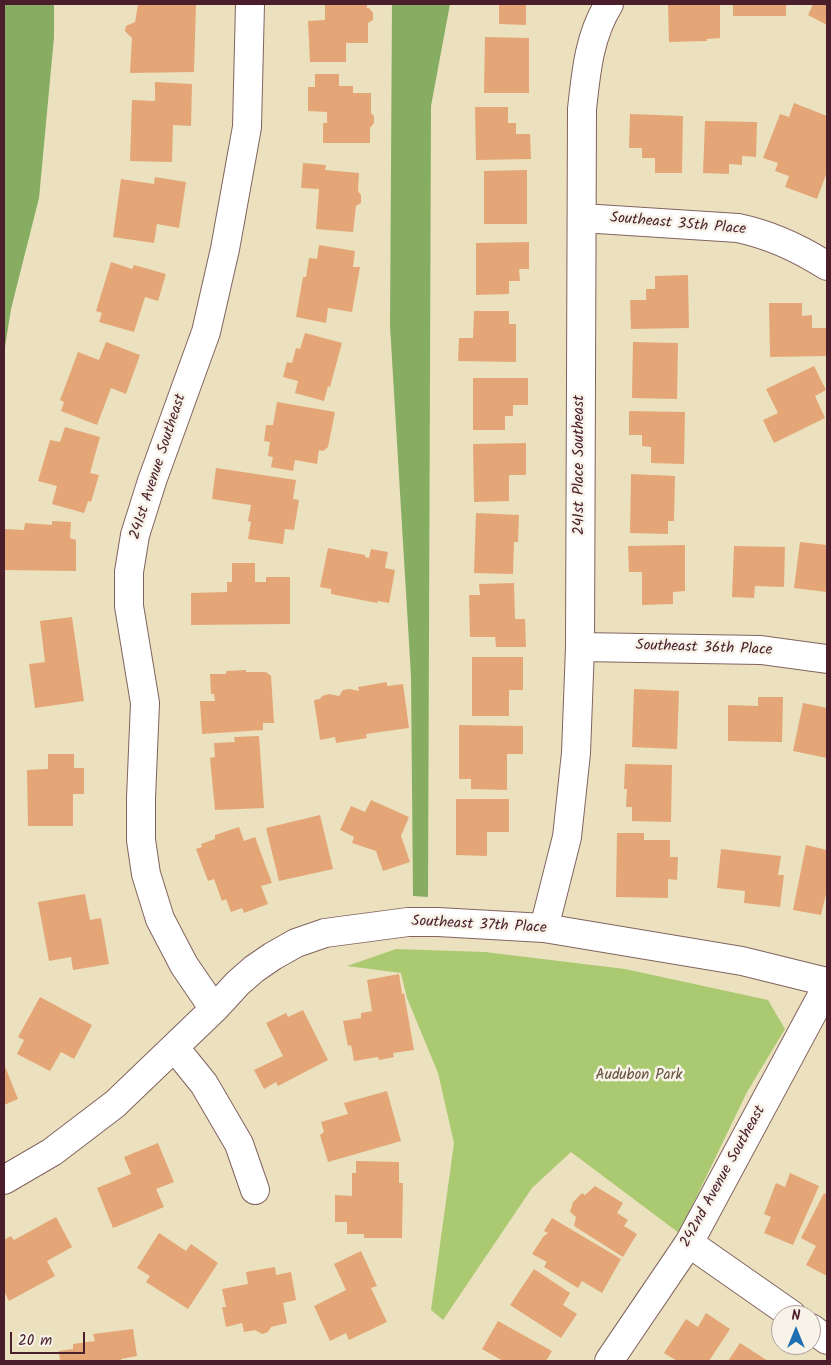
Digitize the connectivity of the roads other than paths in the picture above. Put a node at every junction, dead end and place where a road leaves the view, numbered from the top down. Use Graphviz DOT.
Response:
graph roads {
  1 [pos="250,4"];
  2 [pos="609,4"];
  3 [pos="582,218"];
  4 [pos="827,266"];
  5 [pos="580,647"];
  6 [pos="827,659"];
  7 [pos="544,928"];
  8 [pos="827,982"];
  9 [pos="827,986"];
  10 [pos="214,1009"];
  11 [pos="175,1048"];
  12 [pos="4,1180"];
  13 [pos="255,1190"];
  14 [pos="689,1243"];
  15 [pos="778,1305"];
  16 [pos="609,1361"];
  1 -- 10 [label="street, 241st Avenue Southeast"];
  2 -- 3 [label="street, 241st Place Southeast"];
  3 -- 4 [label="street, Southeast 35th Place"];
  3 -- 5 [label="street, 241st Place Southeast"];
  5 -- 6 [label="street, Southeast 36th Place"];
  5 -- 7 [label="street, 241st Place Southeast"];
  7 -- 8 [label="street, Southeast 37th Place"];
  7 -- 10 [label="street, Southeast 37th Place"];
  9 -- 14 [label="street, 242nd Avenue Southeast"];
  10 -- 11 [label="street, Southeast 37th Place"];
  11 -- 12 [label="street, Southeast 37th Place"];
  11 -- 13 [label="street"];
  14 -- 15 [label="street"];
  14 -- 16 [label="street, 242nd Avenue Southeast"];
}
